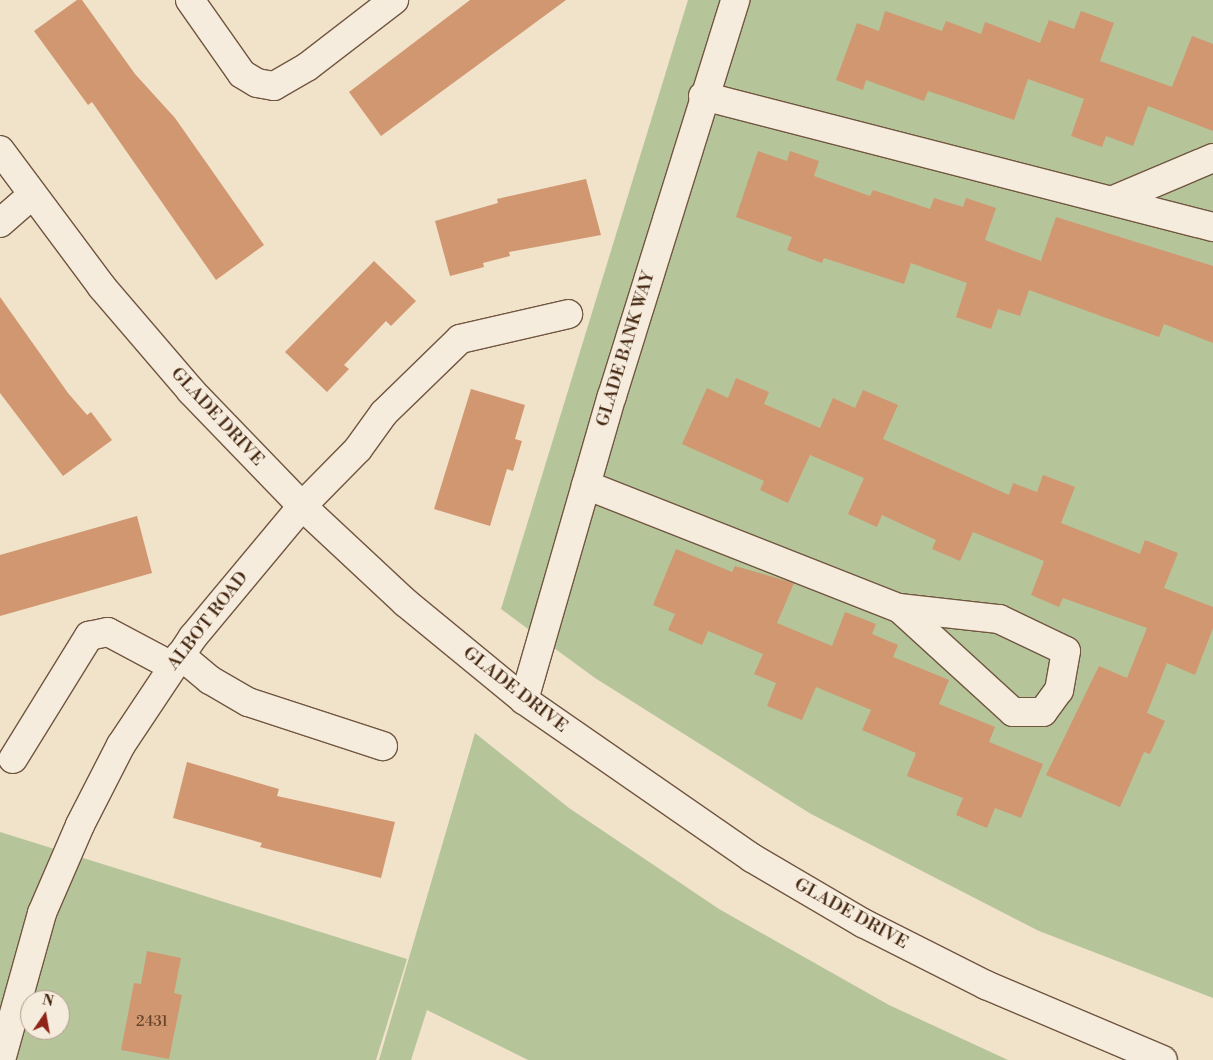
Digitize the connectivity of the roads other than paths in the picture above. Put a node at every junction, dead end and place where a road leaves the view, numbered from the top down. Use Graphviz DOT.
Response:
graph roads {
  1 [pos="190,0"];
  2 [pos="394,0"];
  3 [pos="735,0"];
  4 [pos="703,96"];
  5 [pos="0,150"];
  6 [pos="1213,158"];
  7 [pos="31,196"];
  8 [pos="1116,199"];
  9 [pos="0,223"];
  10 [pos="1213,226"];
  11 [pos="568,314"];
  12 [pos="586,485"];
  13 [pos="302,506"];
  14 [pos="899,608"];
  15 [pos="176,660"];
  16 [pos="524,700"];
  17 [pos="383,746"];
  18 [pos="12,759"];
  19 [pos="1,1060"];
  20 [pos="1163,1060"];
  1 -- 2 [label="street"];
  3 -- 4 [label="street, GLADE BANK WAY"];
  4 -- 8 [label="street"];
  4 -- 12 [label="street, GLADE BANK WAY"];
  5 -- 7 [label="street, GLADE DRIVE"];
  6 -- 8 [label="street"];
  7 -- 9 [label="street"];
  7 -- 13 [label="street, GLADE DRIVE"];
  8 -- 10 [label="street"];
  11 -- 13 [label="street, ALBOT ROAD"];
  12 -- 14 [label="street"];
  12 -- 16 [label="street, GLADE BANK WAY"];
  13 -- 15 [label="street, ALBOT ROAD"];
  13 -- 16 [label="street, GLADE DRIVE"];
  14 -- 14 [label="street"];
  15 -- 17 [label="street"];
  15 -- 18 [label="street"];
  15 -- 19 [label="street, ALBOT ROAD"];
  16 -- 20 [label="street, GLADE DRIVE"];
}
